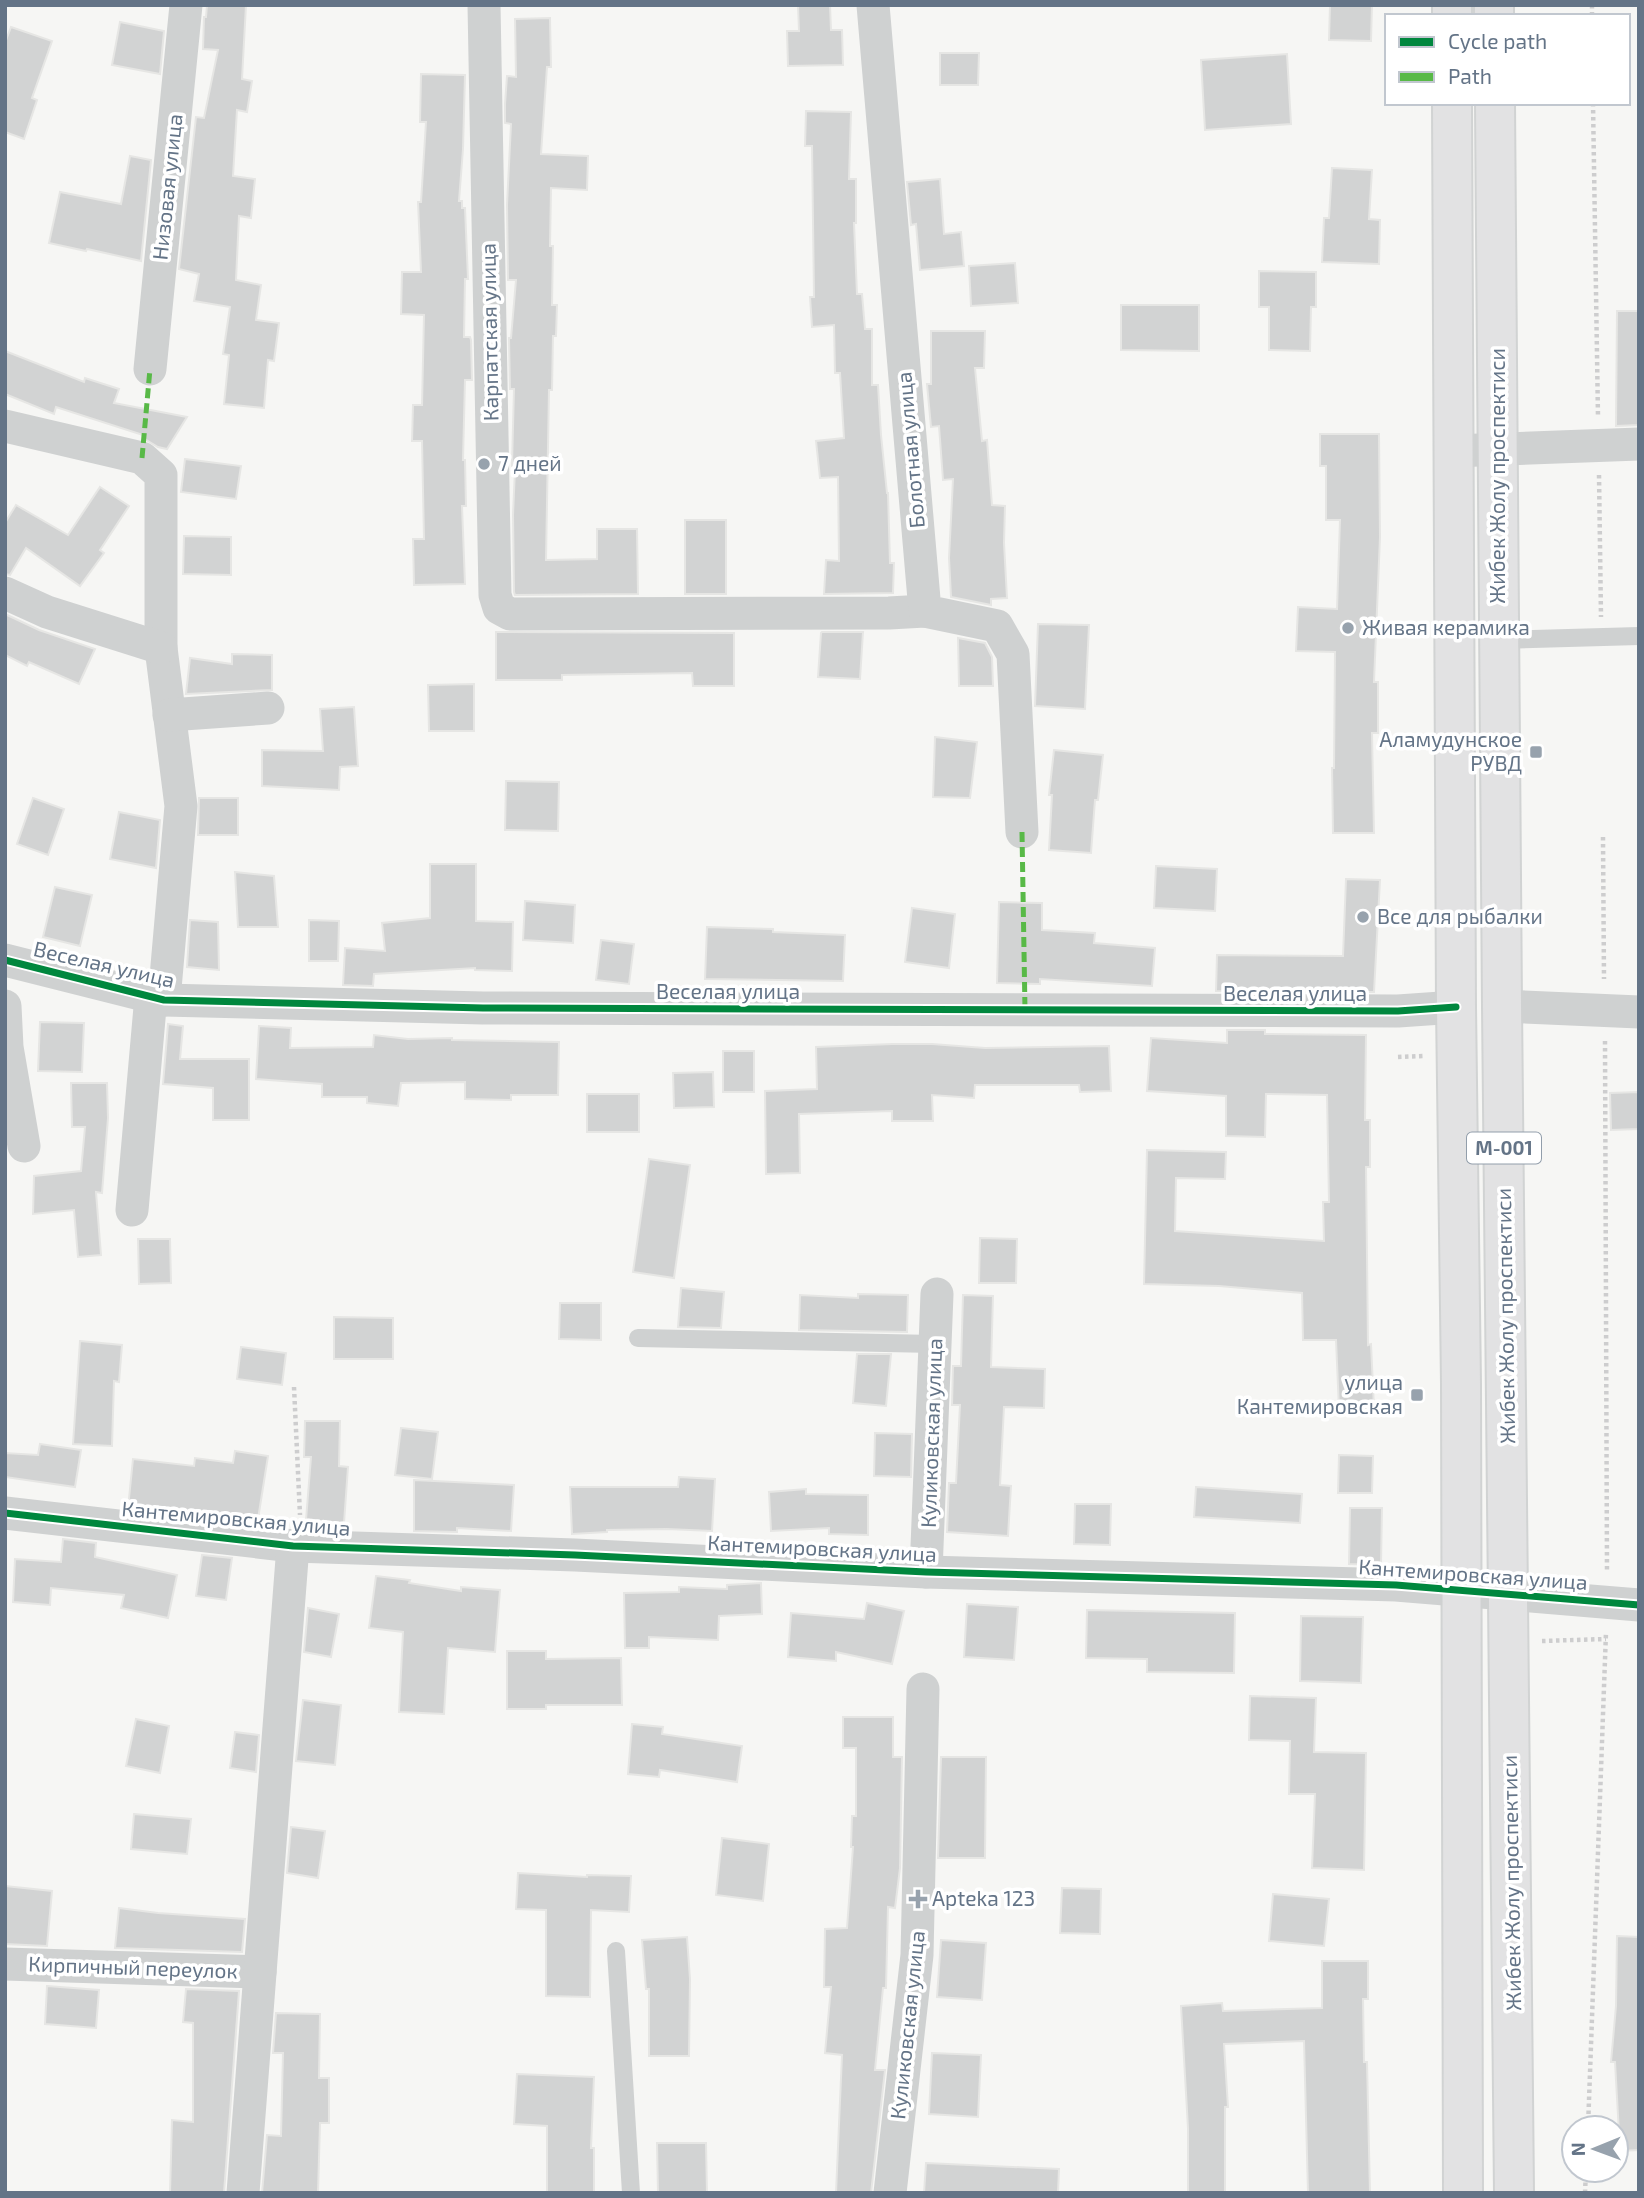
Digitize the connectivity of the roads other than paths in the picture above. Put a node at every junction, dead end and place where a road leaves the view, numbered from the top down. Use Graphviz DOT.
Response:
graph roads {
  1 [pos="186,5"];
  2 [pos="484,5"];
  3 [pos="873,5"];
  4 [pos="1452,105"];
  5 [pos="1495,105"];
  6 [pos="150,369"];
  7 [pos="5,426"];
  8 [pos="1639,444"];
  9 [pos="1498,450"];
  10 [pos="1453,451"];
  11 [pos="5,593"];
  12 [pos="925,611"];
  13 [pos="1639,636"];
  14 [pos="1500,639"];
  15 [pos="161,648"];
  16 [pos="268,708"];
  17 [pos="169,715"];
  18 [pos="1022,832"];
  19 [pos="5,960"];
  20 [pos="157,998"];
  21 [pos="5,1006"];
  22 [pos="1502,1006"];
  23 [pos="1455,1007"];
  24 [pos="1639,1012"];
  25 [pos="24,1146"];
  26 [pos="132,1210"];
  27 [pos="937,1294"];
  28 [pos="638,1338"];
  29 [pos="935,1344"];
  30 [pos="5,1513"];
  31 [pos="297,1546"];
  32 [pos="926,1572"];
  33 [pos="1460,1589"];
  34 [pos="1509,1595"];
  35 [pos="1623,1604"];
  36 [pos="923,1689"];
  37 [pos="616,1951"];
  38 [pos="5,1964"];
  39 [pos="260,1972"];
  40 [pos="243,2193"];
  41 [pos="631,2193"];
  42 [pos="890,2193"];
  43 [pos="1463,2193"];
  44 [pos="1514,2193"];
  1 -- 6 [label="street, Низовая улица"];
  2 -- 12 [label="street, Карпатская улица"];
  3 -- 12 [label="street, Болотная улица"];
  4 -- 10 [label="main road, М-001"];
  5 -- 9 [label="main road, Жибек Жолу проспектиси / М-001"];
  7 -- 15 [label="street, Веселая улица"];
  8 -- 9 [label="street"];
  9 -- 10 [label="street"];
  9 -- 14 [label="main road, Жибек Жолу проспектиси / М-001"];
  10 -- 23 [label="main road, М-001"];
  11 -- 15 [label="street"];
  12 -- 18 [label="street"];
  13 -- 14 [label="lane"];
  14 -- 22 [label="main road, Жибек Жолу проспектиси / М-001"];
  15 -- 17 [label="street, Веселая улица"];
  16 -- 17 [label="street"];
  17 -- 20 [label="street, Веселая улица"];
  19 -- 20 [label="street, Веселая улица"];
  20 -- 23 [label="street, Веселая улица"];
  20 -- 26 [label="street"];
  21 -- 25 [label="street"];
  22 -- 24 [label="street"];
  22 -- 34 [label="main road, Жибек Жолу проспектиси / М-001"];
  23 -- 33 [label="main road, М-001"];
  27 -- 29 [label="street, Куликовская улица"];
  28 -- 29 [label="lane"];
  29 -- 32 [label="street, Куликовская улица"];
  30 -- 31 [label="street, Кантемировская улица"];
  31 -- 32 [label="street, Кантемировская улица"];
  31 -- 39 [label="street"];
  32 -- 33 [label="street, Кантемировская улица"];
  33 -- 34 [label="street, Кантемировская улица"];
  33 -- 43 [label="main road, М-001"];
  34 -- 35 [label="street, Кантемировская улица"];
  34 -- 44 [label="main road, Жибек Жолу проспектиси / М-001"];
  36 -- 42 [label="street, Куликовская улица"];
  37 -- 41 [label="lane"];
  38 -- 39 [label="street, Кирпичный переулок"];
  39 -- 40 [label="street"];
}
